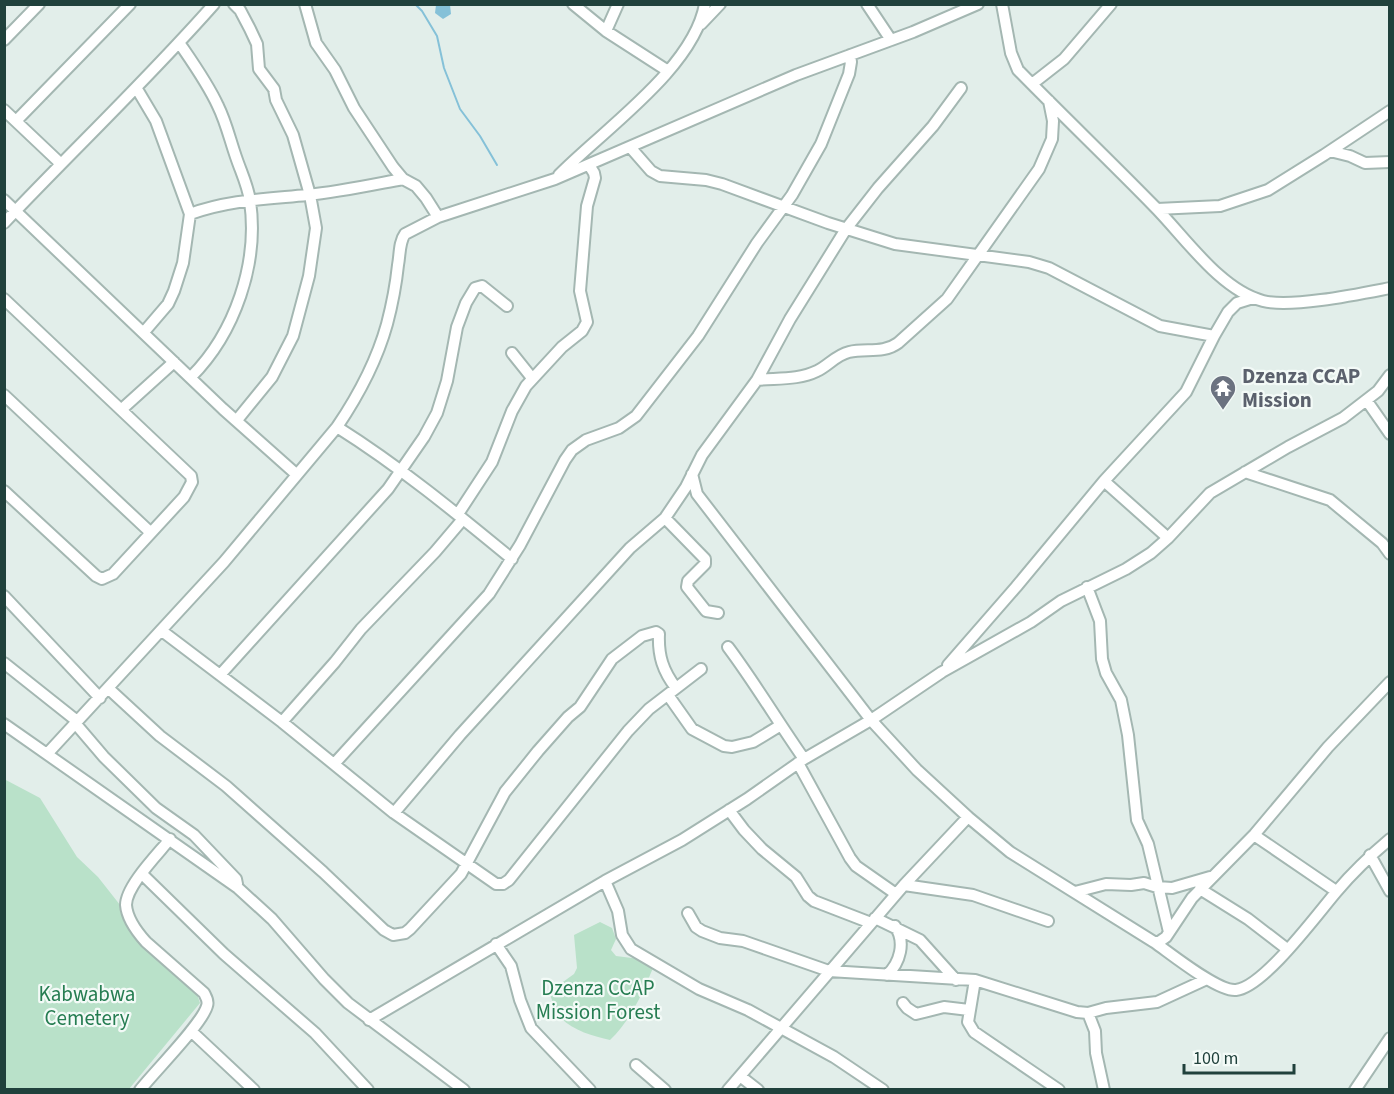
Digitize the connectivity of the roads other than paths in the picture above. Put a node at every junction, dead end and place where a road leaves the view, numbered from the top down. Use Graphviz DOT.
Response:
graph roads {
  1 [pos="39,4"];
  2 [pos="130,4"];
  3 [pos="234,4"];
  4 [pos="305,4"];
  5 [pos="573,4"];
  6 [pos="618,4"];
  7 [pos="705,4"];
  8 [pos="720,4"];
  9 [pos="867,4"];
  10 [pos="978,4"];
  11 [pos="1002,4"];
  12 [pos="209,6"];
  13 [pos="1108,6"];
  14 [pos="960,8"];
  15 [pos="700,25"];
  16 [pos="606,31"];
  17 [pos="4,40"];
  18 [pos="891,40"];
  19 [pos="180,44"];
  20 [pos="850,55"];
  21 [pos="668,71"];
  22 [pos="1032,84"];
  23 [pos="961,88"];
  24 [pos="137,89"];
  25 [pos="1049,100"];
  26 [pos="4,110"];
  27 [pos="1389,111"];
  28 [pos="16,121"];
  29 [pos="630,147"];
  30 [pos="1330,151"];
  31 [pos="1389,162"];
  32 [pos="60,163"];
  33 [pos="589,165"];
  34 [pos="403,179"];
  35 [pos="555,179"];
  36 [pos="310,195"];
  37 [pos="4,200"];
  38 [pos="250,200"];
  39 [pos="784,208"];
  40 [pos="1157,209"];
  41 [pos="16,211"];
  42 [pos="190,214"];
  43 [pos="438,217"];
  44 [pos="4,223"];
  45 [pos="846,229"];
  46 [pos="977,255"];
  47 [pos="1222,276"];
  48 [pos="1389,288"];
  49 [pos="1253,297"];
  50 [pos="4,299"];
  51 [pos="507,306"];
  52 [pos="1228,312"];
  53 [pos="144,332"];
  54 [pos="1214,336"];
  55 [pos="512,353"];
  56 [pos="174,362"];
  57 [pos="1389,375"];
  58 [pos="191,377"];
  59 [pos="532,378"];
  60 [pos="757,380"];
  61 [pos="4,395"];
  62 [pos="1367,401"];
  63 [pos="122,409"];
  64 [pos="237,420"];
  65 [pos="337,427"];
  66 [pos="1389,434"];
  67 [pos="401,471"];
  68 [pos="1245,472"];
  69 [pos="297,474"];
  70 [pos="692,474"];
  71 [pos="1104,481"];
  72 [pos="4,491"];
  73 [pos="460,516"];
  74 [pos="665,518"];
  75 [pos="150,532"];
  76 [pos="1168,537"];
  77 [pos="1389,554"];
  78 [pos="512,559"];
  79 [pos="1087,587"];
  80 [pos="4,596"];
  81 [pos="718,613"];
  82 [pos="162,632"];
  83 [pos="728,647"];
  84 [pos="4,663"];
  85 [pos="700,669"];
  86 [pos="942,672"];
  87 [pos="220,675"];
  88 [pos="1389,682"];
  89 [pos="109,689"];
  90 [pos="672,691"];
  91 [pos="100,698"];
  92 [pos="871,720"];
  93 [pos="76,722"];
  94 [pos="282,722"];
  95 [pos="4,724"];
  96 [pos="781,725"];
  97 [pos="47,754"];
  98 [pos="801,761"];
  99 [pos="334,764"];
  100 [pos="729,810"];
  101 [pos="394,813"];
  102 [pos="968,817"];
  103 [pos="1254,836"];
  104 [pos="170,839"];
  105 [pos="1389,839"];
  106 [pos="1370,855"];
  107 [pos="467,863"];
  108 [pos="142,874"];
  109 [pos="1213,876"];
  110 [pos="605,881"];
  111 [pos="904,885"];
  112 [pos="1157,887"];
  113 [pos="238,888"];
  114 [pos="1200,889"];
  115 [pos="1075,891"];
  116 [pos="1336,891"];
  117 [pos="1389,891"];
  118 [pos="896,894"];
  119 [pos="688,913"];
  120 [pos="873,920"];
  121 [pos="1048,921"];
  122 [pos="895,926"];
  123 [pos="1168,932"];
  124 [pos="1154,942"];
  125 [pos="496,944"];
  126 [pos="1287,949"];
  127 [pos="829,971"];
  128 [pos="887,975"];
  129 [pos="1207,979"];
  130 [pos="956,980"];
  131 [pos="975,980"];
  132 [pos="903,1003"];
  133 [pos="969,1010"];
  134 [pos="1088,1013"];
  135 [pos="369,1020"];
  136 [pos="781,1029"];
  137 [pos="191,1031"];
  138 [pos="1389,1038"];
  139 [pos="636,1065"];
  140 [pos="740,1076"];
  141 [pos="141,1089"];
  142 [pos="254,1089"];
  143 [pos="368,1089"];
  144 [pos="464,1089"];
  145 [pos="590,1089"];
  146 [pos="665,1089"];
  147 [pos="728,1089"];
  148 [pos="758,1089"];
  149 [pos="883,1089"];
  150 [pos="1059,1089"];
  151 [pos="1104,1089"];
  152 [pos="1355,1089"];
  1 -- 17 [label="street"];
  2 -- 28 [label="street"];
  3 -- 36 [label="street"];
  4 -- 34 [label="street"];
  5 -- 16 [label="street"];
  6 -- 16 [label="street"];
  7 -- 15 [label="street"];
  8 -- 15 [label="street"];
  9 -- 18 [label="street"];
  10 -- 14 [label="street"];
  11 -- 22 [label="street"];
  12 -- 19 [label="street"];
  13 -- 22 [label="street"];
  14 -- 18 [label="street"];
  15 -- 21 [label="street"];
  16 -- 21 [label="street"];
  18 -- 20 [label="street"];
  19 -- 24 [label="street"];
  19 -- 38 [label="street"];
  20 -- 29 [label="street"];
  20 -- 39 [label="street"];
  21 -- 35 [label="street"];
  22 -- 25 [label="street"];
  23 -- 45 [label="street"];
  24 -- 32 [label="street"];
  24 -- 42 [label="street"];
  25 -- 40 [label="street"];
  25 -- 46 [label="street"];
  26 -- 28 [label="street"];
  27 -- 30 [label="street"];
  28 -- 32 [label="street"];
  29 -- 33 [label="street"];
  29 -- 39 [label="street"];
  30 -- 31 [label="street"];
  30 -- 40 [label="street"];
  32 -- 41 [label="street"];
  33 -- 35 [label="street"];
  33 -- 59 [label="street"];
  34 -- 36 [label="street"];
  34 -- 43 [label="street"];
  35 -- 43 [label="street"];
  36 -- 38 [label="street"];
  36 -- 64 [label="street"];
  37 -- 41 [label="street"];
  38 -- 42 [label="street"];
  38 -- 58 [label="street"];
  39 -- 45 [label="street"];
  39 -- 78 [label="street"];
  40 -- 47 [label="street"];
  41 -- 44 [label="street"];
  41 -- 53 [label="street"];
  42 -- 53 [label="street"];
  43 -- 65 [label="street"];
  45 -- 46 [label="street"];
  45 -- 60 [label="street"];
  46 -- 54 [label="street"];
  46 -- 60 [label="street"];
  47 -- 49 [label="street"];
  47 -- 52 [label="street"];
  48 -- 49 [label="street"];
  49 -- 52 [label="street"];
  50 -- 63 [label="street"];
  51 -- 67 [label="street"];
  52 -- 54 [label="street"];
  53 -- 56 [label="street"];
  54 -- 71 [label="street"];
  55 -- 59 [label="street"];
  56 -- 58 [label="street"];
  56 -- 63 [label="street"];
  57 -- 62 [label="street"];
  58 -- 64 [label="street"];
  59 -- 73 [label="street"];
  60 -- 70 [label="street"];
  61 -- 75 [label="street"];
  62 -- 66 [label="street"];
  62 -- 68 [label="street"];
  63 -- 75 [label="street"];
  64 -- 69 [label="street"];
  65 -- 67 [label="street"];
  65 -- 69 [label="street"];
  67 -- 73 [label="street"];
  67 -- 87 [label="street"];
  68 -- 76 [label="street"];
  68 -- 77 [label="street"];
  69 -- 82 [label="street"];
  70 -- 74 [label="street"];
  70 -- 92 [label="street"];
  71 -- 76 [label="street"];
  71 -- 86 [label="street"];
  72 -- 75 [label="street"];
  73 -- 78 [label="street"];
  73 -- 94 [label="street"];
  74 -- 81 [label="street"];
  74 -- 101 [label="street"];
  76 -- 79 [label="street"];
  78 -- 99 [label="street"];
  79 -- 86 [label="street"];
  79 -- 112 [label="street"];
  80 -- 91 [label="street"];
  82 -- 87 [label="street"];
  82 -- 89 [label="street"];
  83 -- 96 [label="street"];
  84 -- 93 [label="street"];
  85 -- 90 [label="street"];
  86 -- 92 [label="street"];
  87 -- 94 [label="street"];
  88 -- 103 [label="street"];
  89 -- 91 [label="street"];
  89 -- 107 [label="street"];
  90 -- 96 [label="street"];
  90 -- 107 [label="street"];
  90 -- 107 [label="street"];
  91 -- 93 [label="street"];
  92 -- 98 [label="street"];
  92 -- 102 [label="street"];
  93 -- 97 [label="street"];
  93 -- 113 [label="street"];
  94 -- 99 [label="street"];
  95 -- 97 [label="street"];
  96 -- 98 [label="street"];
  97 -- 104 [label="street"];
  98 -- 100 [label="street"];
  98 -- 118 [label="street"];
  99 -- 101 [label="street"];
  100 -- 110 [label="street"];
  100 -- 120 [label="street"];
  101 -- 107 [label="street"];
  102 -- 111 [label="street"];
  102 -- 115 [label="street"];
  103 -- 109 [label="street"];
  103 -- 116 [label="street"];
  104 -- 108 [label="street"];
  104 -- 113 [label="street"];
  105 -- 106 [label="street"];
  106 -- 116 [label="street"];
  106 -- 117 [label="street"];
  108 -- 137 [label="street"];
  108 -- 143 [label="street"];
  109 -- 112 [label="street"];
  109 -- 114 [label="street"];
  110 -- 125 [label="street"];
  110 -- 136 [label="street"];
  111 -- 118 [label="street"];
  111 -- 121 [label="street"];
  112 -- 115 [label="street"];
  112 -- 123 [label="street"];
  113 -- 135 [label="street"];
  114 -- 123 [label="street"];
  114 -- 126 [label="street"];
  115 -- 124 [label="street"];
  116 -- 126 [label="street"];
  118 -- 120 [label="street"];
  119 -- 127 [label="street"];
  120 -- 122 [label="street"];
  120 -- 127 [label="street"];
  122 -- 128 [label="street"];
  122 -- 130 [label="street"];
  123 -- 124 [label="street"];
  124 -- 129 [label="street"];
  125 -- 135 [label="street"];
  125 -- 145 [label="street"];
  126 -- 129 [label="street"];
  127 -- 128 [label="street"];
  127 -- 136 [label="street"];
  128 -- 130 [label="street"];
  129 -- 134 [label="street"];
  130 -- 131 [label="street"];
  131 -- 133 [label="street"];
  131 -- 134 [label="street"];
  132 -- 133 [label="street"];
  133 -- 150 [label="street"];
  134 -- 151 [label="street"];
  135 -- 144 [label="street"];
  136 -- 140 [label="street"];
  136 -- 149 [label="street"];
  137 -- 141 [label="street"];
  137 -- 142 [label="street"];
  138 -- 152 [label="street"];
  139 -- 146 [label="street"];
  140 -- 147 [label="street"];
  140 -- 148 [label="street"];
}
